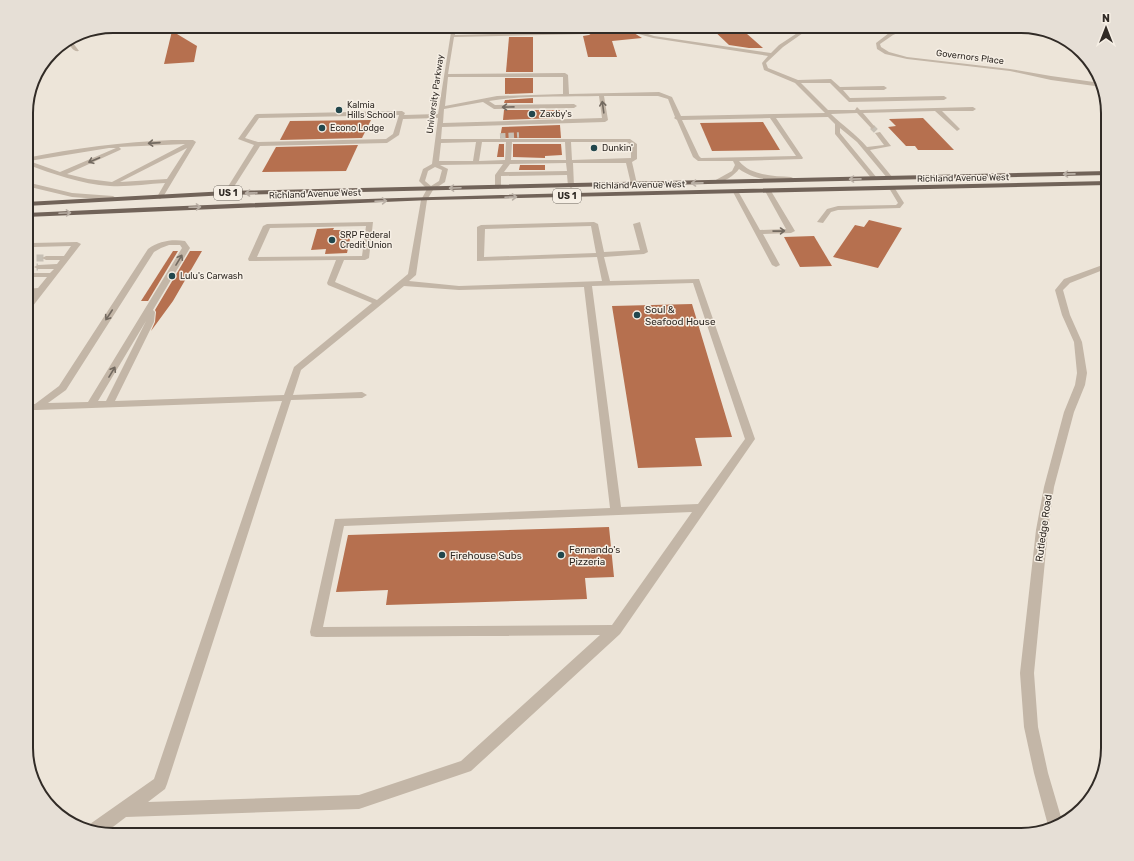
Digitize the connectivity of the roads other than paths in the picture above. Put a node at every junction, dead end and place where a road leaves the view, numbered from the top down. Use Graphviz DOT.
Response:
graph roads {
  1 [pos="453,33"];
  2 [pos="565,33"];
  3 [pos="640,33"];
  4 [pos="801,33"];
  5 [pos="894,33"];
  6 [pos="452,36"];
  7 [pos="72,44"];
  8 [pos="77,50"];
  9 [pos="772,55"];
  10 [pos="446,76"];
  11 [pos="798,82"];
  12 [pos="1096,84"];
  13 [pos="884,88"];
  14 [pos="839,89"];
  15 [pos="601,94"];
  16 [pos="570,95"];
  17 [pos="944,98"];
  18 [pos="484,100"];
  19 [pos="849,100"];
  20 [pos="574,106"];
  21 [pos="441,108"];
  22 [pos="973,109"];
  23 [pos="937,110"];
  24 [pos="858,111"];
  25 [pos="828,113"];
  26 [pos="494,115"];
  27 [pos="440,116"];
  28 [pos="772,116"];
  29 [pos="401,117"];
  30 [pos="677,118"];
  31 [pos="577,121"];
  32 [pos="440,124"];
  33 [pos="838,124"];
  34 [pos="872,127"];
  35 [pos="957,129"];
  36 [pos="562,133"];
  37 [pos="878,133"];
  38 [pos="519,135"];
  39 [pos="500,136"];
  40 [pos="438,140"];
  41 [pos="476,140"];
  42 [pos="509,140"];
  43 [pos="543,140"];
  44 [pos="193,142"];
  45 [pos="258,144"];
  46 [pos="127,145"];
  47 [pos="866,149"];
  48 [pos="33,160"];
  49 [pos="629,161"];
  50 [pos="476,162"];
  51 [pos="508,162"];
  52 [pos="570,162"];
  53 [pos="736,163"];
  54 [pos="33,164"];
  55 [pos="435,164"];
  56 [pos="570,173"];
  57 [pos="61,174"];
  58 [pos="499,174"];
  59 [pos="1101,175"];
  60 [pos="874,178"];
  61 [pos="890,178"];
  62 [pos="798,180"];
  63 [pos="170,181"];
  64 [pos="716,182"];
  65 [pos="1101,183"];
  66 [pos="111,184"];
  67 [pos="634,184"];
  68 [pos="33,186"];
  69 [pos="571,186"];
  70 [pos="498,187"];
  71 [pos="892,188"];
  72 [pos="430,190"];
  73 [pos="768,191"];
  74 [pos="736,192"];
  75 [pos="227,193"];
  76 [pos="160,197"];
  77 [pos="137,198"];
  78 [pos="424,200"];
  79 [pos="33,204"];
  80 [pos="33,215"];
  81 [pos="821,222"];
  82 [pos="637,224"];
  83 [pos="758,232"];
  84 [pos="33,245"];
  85 [pos="600,255"];
  86 [pos="46,258"];
  87 [pos="67,258"];
  88 [pos="341,258"];
  89 [pos="776,265"];
  90 [pos="61,266"];
  91 [pos="38,267"];
  92 [pos="1101,268"];
  93 [pos="33,275"];
  94 [pos="54,275"];
  95 [pos="401,284"];
  96 [pos="588,284"];
  97 [pos="606,284"];
  98 [pos="42,290"];
  99 [pos="33,291"];
  100 [pos="33,297"];
  101 [pos="378,303"];
  102 [pos="152,306"];
  103 [pos="362,395"];
  104 [pos="287,398"];
  105 [pos="109,404"];
  106 [pos="91,405"];
  107 [pos="33,407"];
  108 [pos="37,407"];
  109 [pos="701,508"];
  110 [pos="616,512"];
  111 [pos="615,630"];
  112 [pos="123,810"];
  113 [pos="1054,821"];
  114 [pos="100,827"];
  1 -- 6 [label="street, University Parkway"];
  2 -- 6 [label="street"];
  3 -- 9 [label="street"];
  4 -- 9 [label="street"];
  5 -- 12 [label="street, Governors Place"];
  6 -- 10 [label="street, University Parkway"];
  7 -- 8 [label="street"];
  9 -- 11 [label="street"];
  10 -- 16 [label="street"];
  10 -- 21 [label="street, University Parkway"];
  11 -- 14 [label="street"];
  11 -- 25 [label="street"];
  13 -- 14 [label="street"];
  14 -- 19 [label="street"];
  15 -- 16 [label="street"];
  15 -- 30 [label="street"];
  31 -- 15 [label="street, one-way"];
  16 -- 18 [label="street"];
  16 -- 20 [label="street"];
  17 -- 19 [label="street"];
  18 -- 21 [label="street"];
  18 -- 26 [label="street"];
  19 -- 24 [label="street"];
  20 -- 26 [label="street, one-way"];
  20 -- 31 [label="street"];
  21 -- 27 [label="street, University Parkway"];
  22 -- 23 [label="street"];
  23 -- 24 [label="street"];
  23 -- 35 [label="street"];
  24 -- 25 [label="street"];
  24 -- 34 [label="street"];
  25 -- 28 [label="street"];
  25 -- 33 [label="street"];
  26 -- 32 [label="street"];
  26 -- 36 [label="street"];
  27 -- 29 [label="street"];
  27 -- 32 [label="street, University Parkway"];
  28 -- 30 [label="street"];
  28 -- 53 [label="street"];
  29 -- 45 [label="street"];
  29 -- 45 [label="street"];
  30 -- 53 [label="street"];
  31 -- 36 [label="street"];
  32 -- 40 [label="street, University Parkway"];
  33 -- 47 [label="street"];
  33 -- 60 [label="street"];
  36 -- 43 [label="street"];
  36 -- 49 [label="street"];
  36 -- 52 [label="street"];
  37 -- 47 [label="street"];
  38 -- 43 [label="street"];
  39 -- 41 [label="street"];
  40 -- 41 [label="street"];
  40 -- 55 [label="street, University Parkway"];
  41 -- 42 [label="street"];
  41 -- 50 [label="street"];
  42 -- 43 [label="street"];
  42 -- 51 [label="street"];
  44 -- 46 [label="street, one-way"];
  44 -- 63 [label="street"];
  44 -- 66 [label="street"];
  45 -- 75 [label="street"];
  46 -- 48 [label="street"];
  46 -- 57 [label="street, one-way"];
  47 -- 61 [label="street"];
  49 -- 52 [label="street"];
  49 -- 67 [label="street"];
  50 -- 51 [label="street"];
  50 -- 55 [label="street"];
  51 -- 52 [label="street"];
  51 -- 58 [label="street"];
  52 -- 56 [label="street"];
  53 -- 62 [label="street"];
  53 -- 64 [label="street"];
  54 -- 57 [label="street"];
  55 -- 72 [label="street"];
  55 -- 72 [label="street"];
  56 -- 58 [label="street"];
  56 -- 69 [label="street"];
  57 -- 66 [label="street"];
  58 -- 70 [label="street"];
  59 -- 61 [label="main road, Richland Avenue West / US 1, one-way"];
  60 -- 61 [label="main road, Richland Avenue West / US 1"];
  60 -- 62 [label="main road, Richland Avenue West / US 1, one-way"];
  62 -- 64 [label="main road, Richland Avenue West / US 1"];
  63 -- 66 [label="street"];
  63 -- 76 [label="street"];
  64 -- 67 [label="main road, Richland Avenue West / US 1, one-way"];
  65 -- 71 [label="main road, Richland Avenue West / US 1"];
  67 -- 69 [label="main road, Richland Avenue West / US 1"];
  68 -- 77 [label="street"];
  69 -- 70 [label="main road, Richland Avenue West / US 1"];
  70 -- 72 [label="main road, Richland Avenue West / US 1, one-way"];
  71 -- 73 [label="main road, Richland Avenue West / US 1"];
  71 -- 81 [label="street"];
  72 -- 75 [label="main road, Richland Avenue West / US 1, one-way"];
  72 -- 78 [label="street"];
  73 -- 74 [label="main road, Richland Avenue West / US 1"];
  83 -- 73 [label="street, one-way"];
  78 -- 74 [label="main road, Richland Avenue West / US 1, one-way"];
  74 -- 83 [label="street"];
  75 -- 76 [label="main road, Richland Avenue West / US 1"];
  76 -- 77 [label="main road, Richland Avenue West / US 1"];
  77 -- 79 [label="main road, Richland Avenue West / US 1"];
  80 -- 78 [label="main road, Richland Avenue West / US 1, one-way"];
  78 -- 95 [label="street"];
  82 -- 85 [label="street"];
  83 -- 89 [label="street"];
  84 -- 87 [label="street"];
  85 -- 85 [label="street"];
  85 -- 97 [label="street"];
  86 -- 87 [label="street"];
  87 -- 90 [label="street"];
  88 -- 88 [label="street"];
  88 -- 101 [label="street"];
  90 -- 91 [label="street"];
  90 -- 94 [label="street"];
  92 -- 113 [label="street, Rutledge Road"];
  93 -- 94 [label="street"];
  94 -- 98 [label="street"];
  95 -- 96 [label="street"];
  95 -- 101 [label="street"];
  96 -- 97 [label="street"];
  96 -- 110 [label="street"];
  97 -- 109 [label="street"];
  98 -- 99 [label="street"];
  98 -- 100 [label="street"];
  101 -- 104 [label="street"];
  102 -- 105 [label="street"];
  106 -- 102 [label="street, one-way"];
  102 -- 108 [label="street, one-way"];
  103 -- 104 [label="street"];
  104 -- 105 [label="street"];
  104 -- 112 [label="street"];
  105 -- 106 [label="street"];
  106 -- 108 [label="street"];
  107 -- 108 [label="street"];
  109 -- 110 [label="street"];
  109 -- 111 [label="street"];
  110 -- 111 [label="street"];
  111 -- 112 [label="street"];
  112 -- 114 [label="street"];
}
